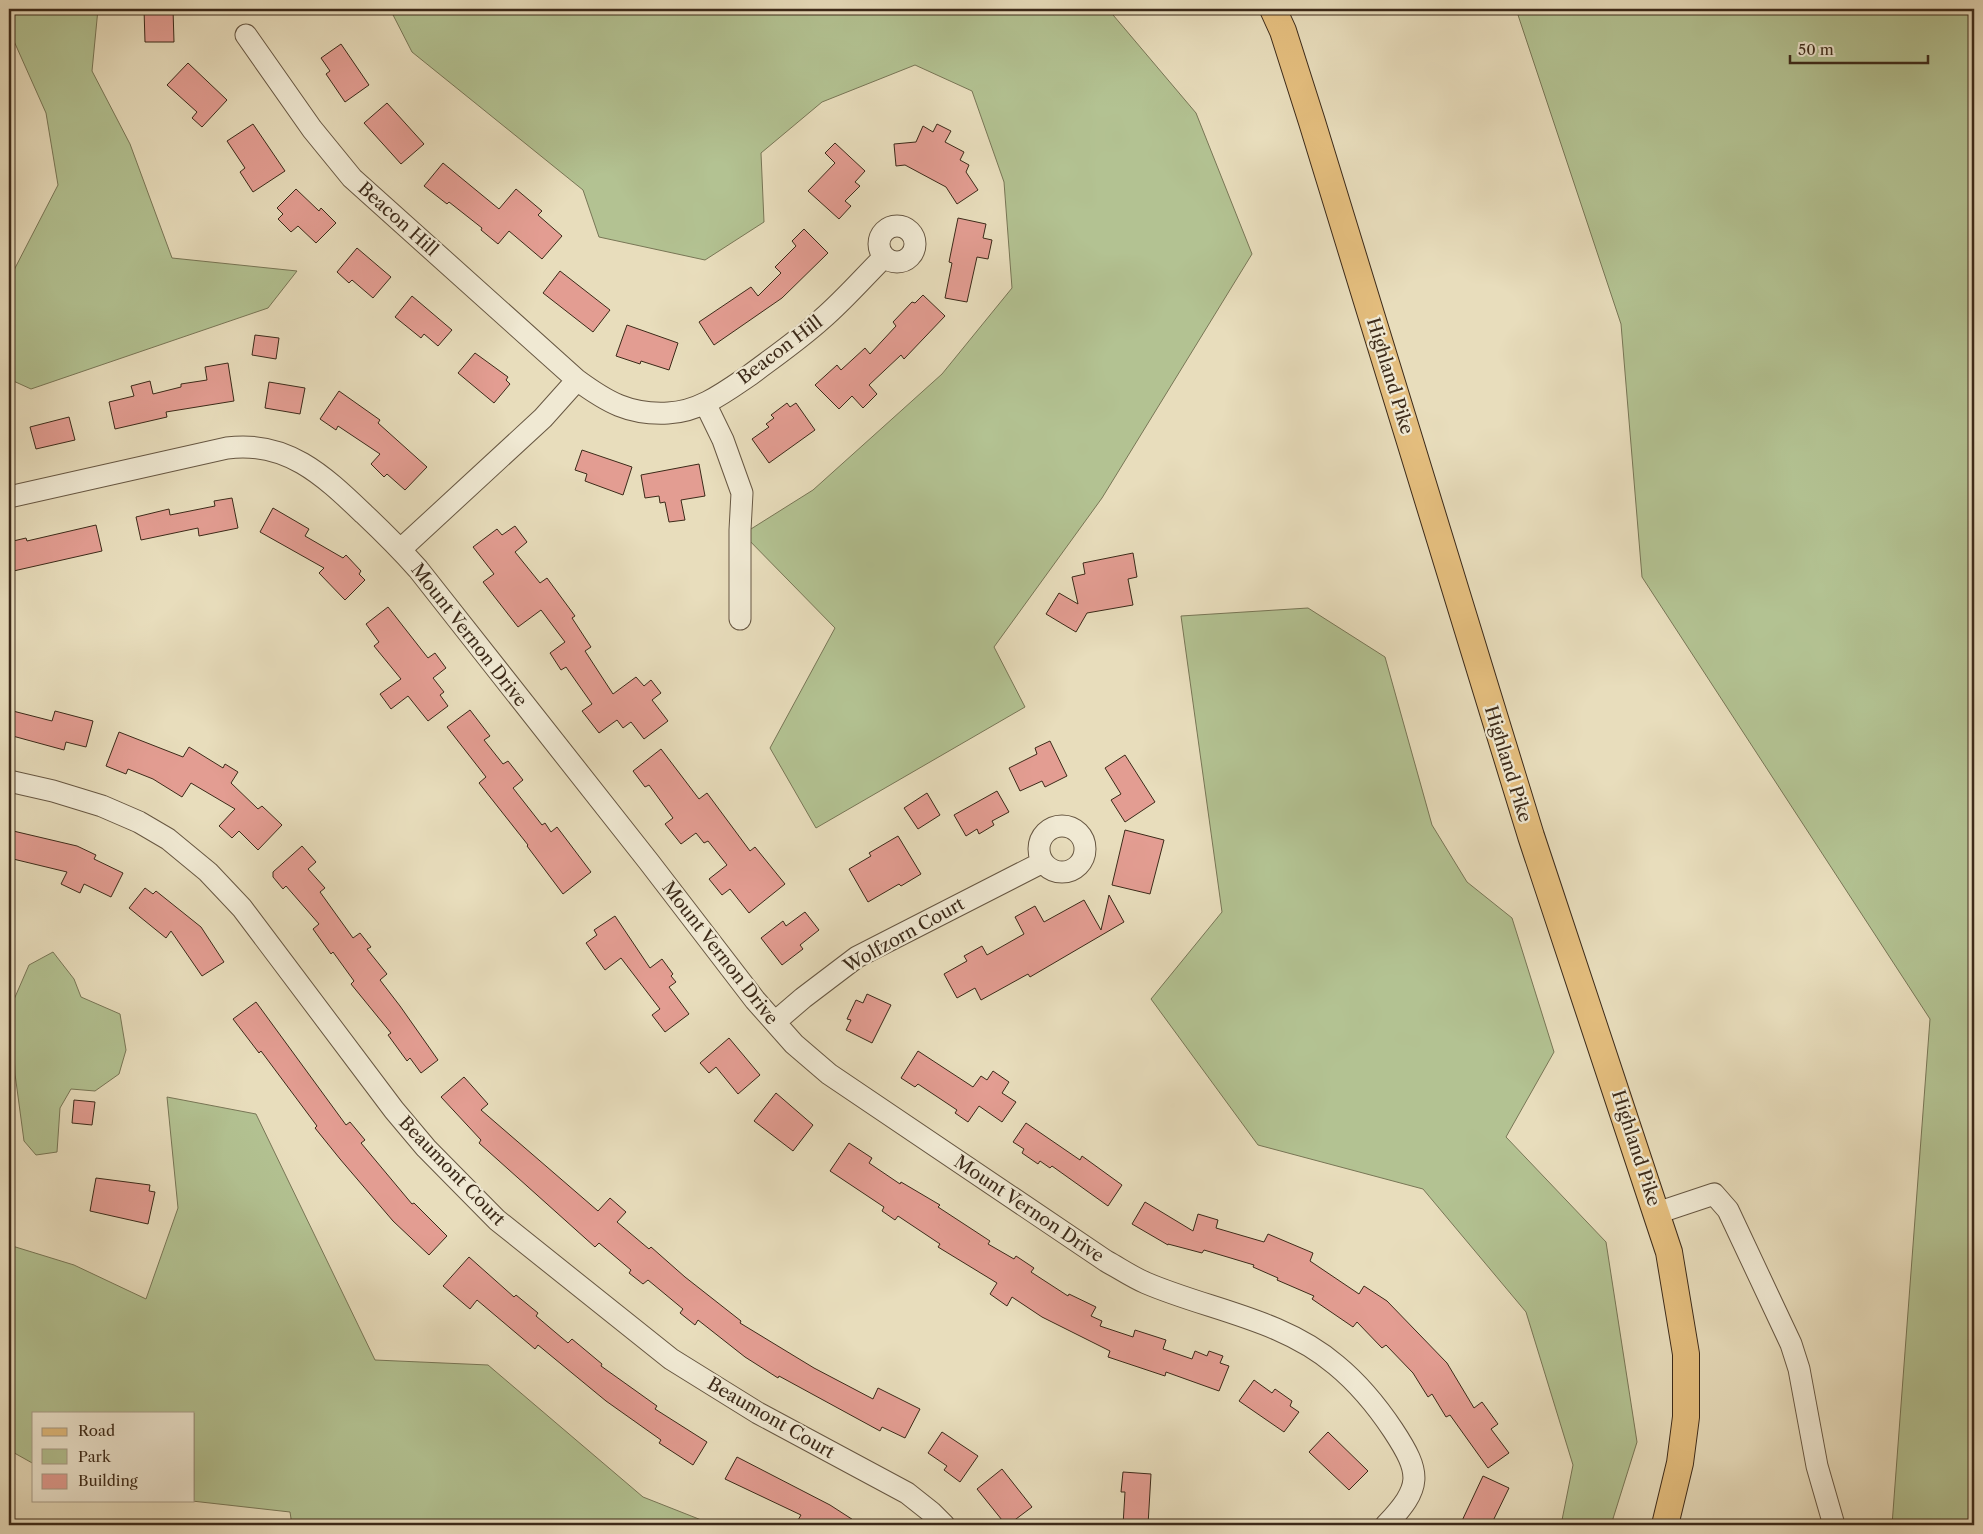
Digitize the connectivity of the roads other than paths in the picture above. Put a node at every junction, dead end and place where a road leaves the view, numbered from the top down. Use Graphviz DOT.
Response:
graph roads {
  1 [pos="1273,9"];
  2 [pos="246,34"];
  3 [pos="884,257"];
  4 [pos="577,380"];
  5 [pos="706,403"];
  6 [pos="9,498"];
  7 [pos="401,549"];
  8 [pos="740,619"];
  9 [pos="9,781"];
  10 [pos="1043,862"];
  11 [pos="775,1022"];
  12 [pos="1657,1214"];
  13 [pos="944,1525"];
  14 [pos="1386,1525"];
  15 [pos="1665,1525"];
  16 [pos="1834,1525"];
  1 -- 12 [label="main road, Highland Pike"];
  2 -- 4 [label="street, Beacon Hill"];
  3 -- 5 [label="street, Beacon Hill"];
  4 -- 5 [label="street, Beacon Hill"];
  4 -- 7 [label="street"];
  5 -- 8 [label="street"];
  6 -- 7 [label="street, Mount Vernon Drive"];
  7 -- 11 [label="street, Mount Vernon Drive"];
  9 -- 13 [label="street, Beaumont Court"];
  10 -- 11 [label="street, Wolfzorn Court"];
  11 -- 14 [label="street, Mount Vernon Drive"];
  12 -- 15 [label="main road, Highland Pike"];
  12 -- 16 [label="street"];
}
